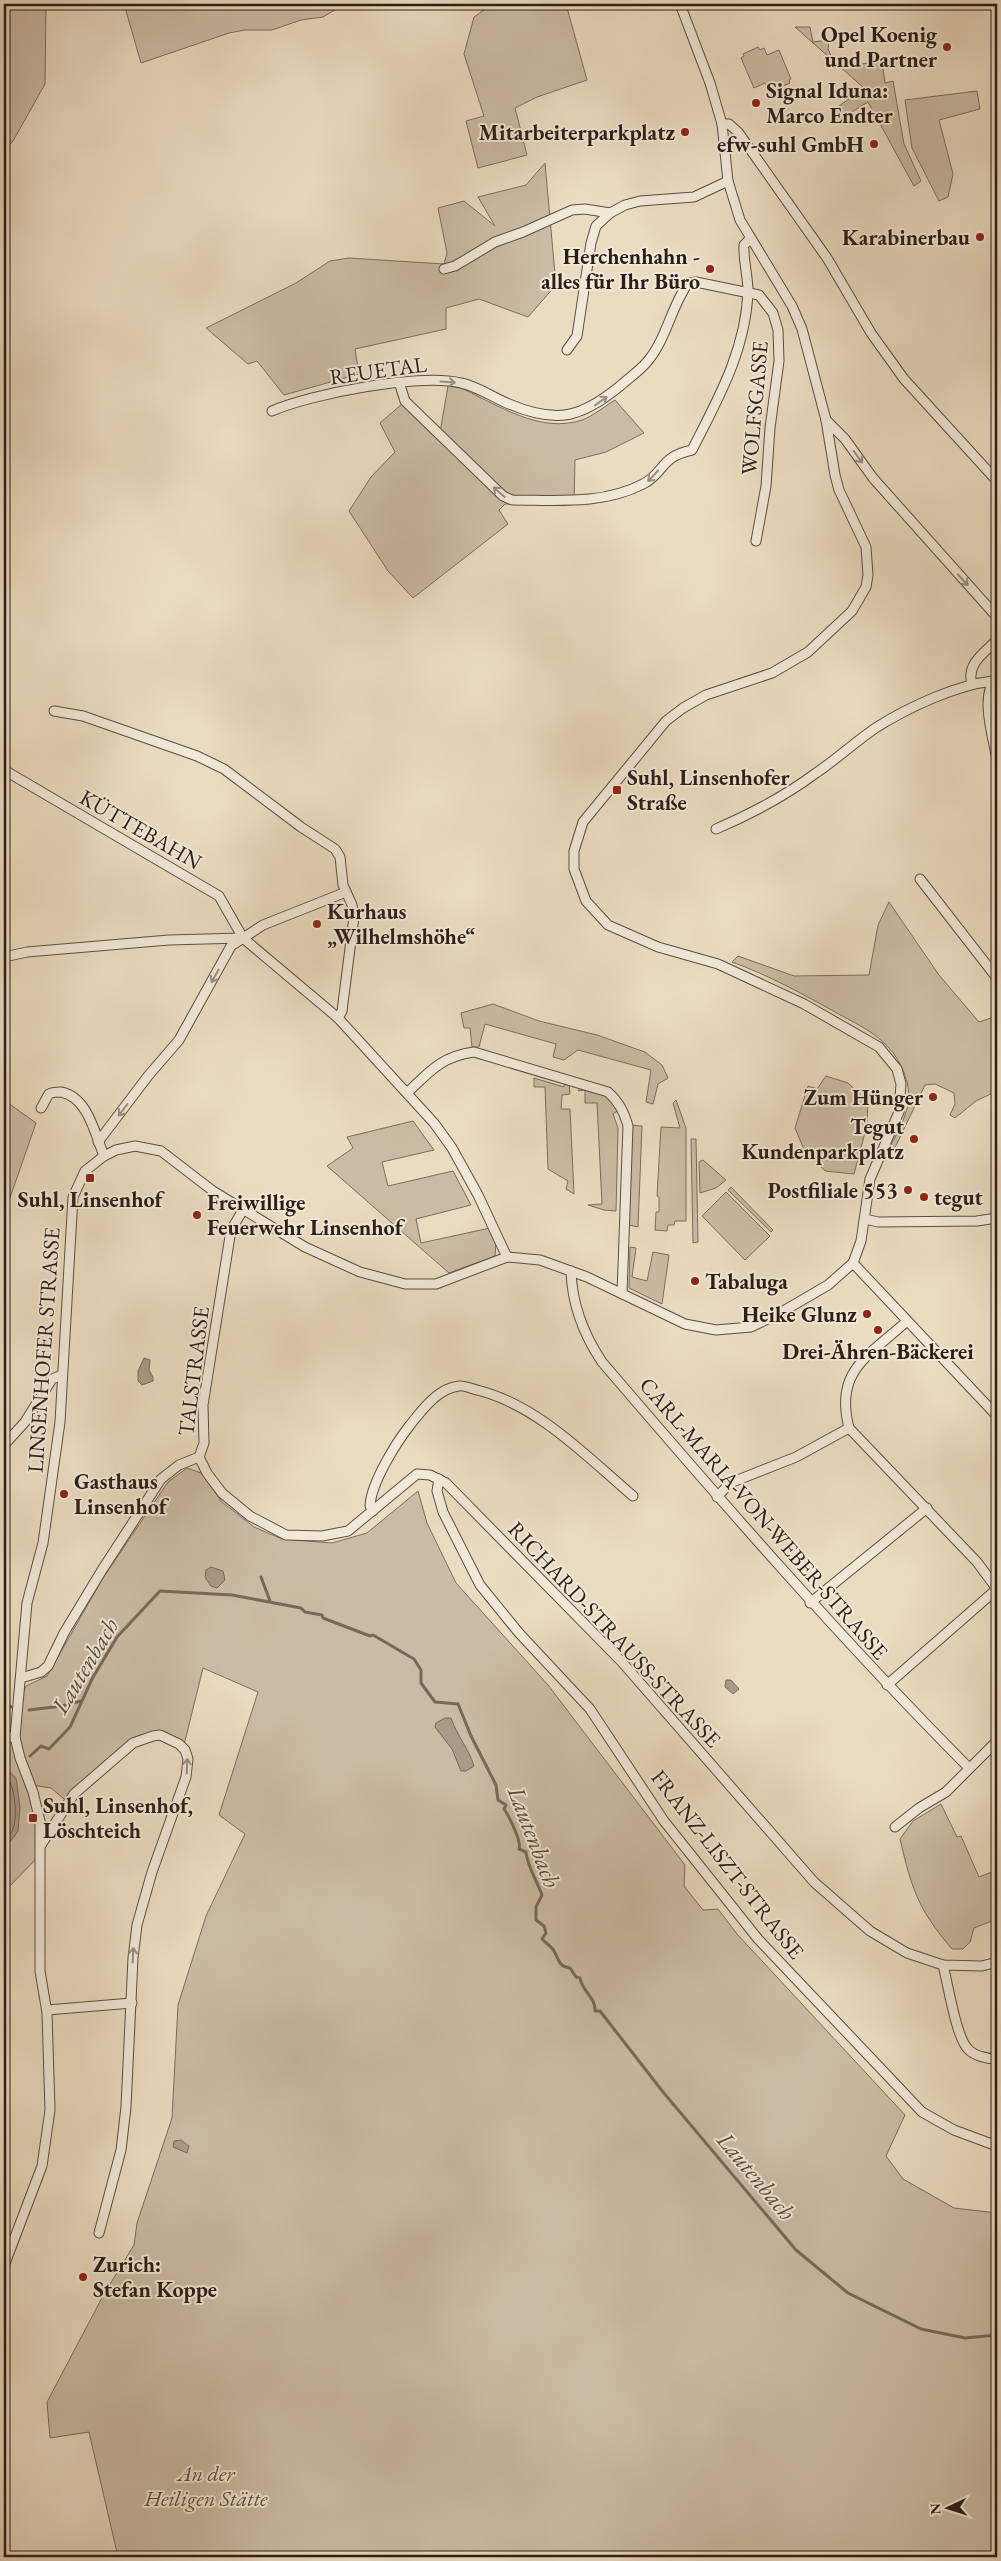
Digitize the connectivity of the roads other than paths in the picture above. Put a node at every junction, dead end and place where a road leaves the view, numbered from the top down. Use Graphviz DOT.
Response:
graph roads {
  1 [pos="680,4"];
  2 [pos="722,124"];
  3 [pos="728,181"];
  4 [pos="610,213"];
  5 [pos="750,240"];
  6 [pos="444,269"];
  7 [pos="748,290"];
  8 [pos="567,350"];
  9 [pos="399,382"];
  10 [pos="272,411"];
  11 [pos="826,420"];
  12 [pos="997,481"];
  13 [pos="756,541"];
  14 [pos="997,617"];
  15 [pos="997,640"];
  16 [pos="995,679"];
  17 [pos="972,684"];
  18 [pos="54,710"];
  19 [pos="997,760"];
  20 [pos="4,770"];
  21 [pos="716,829"];
  22 [pos="920,879"];
  23 [pos="346,892"];
  24 [pos="243,938"];
  25 [pos="4,957"];
  26 [pos="997,978"];
  27 [pos="338,1018"];
  28 [pos="407,1093"];
  29 [pos="41,1108"];
  30 [pos="98,1142"];
  31 [pos="104,1156"];
  32 [pos="243,1210"];
  33 [pos="997,1218"];
  34 [pos="865,1219"];
  35 [pos="507,1257"];
  36 [pos="853,1263"];
  37 [pos="571,1271"];
  38 [pos="622,1294"];
  39 [pos="907,1321"];
  40 [pos="62,1375"];
  41 [pos="997,1416"];
  42 [pos="849,1428"];
  43 [pos="4,1445"];
  44 [pos="199,1458"];
  45 [pos="439,1479"];
  46 [pos="633,1496"];
  47 [pos="717,1497"];
  48 [pos="927,1508"];
  49 [pos="373,1511"];
  50 [pos="997,1589"];
  51 [pos="810,1603"];
  52 [pos="21,1678"];
  53 [pos="887,1685"];
  54 [pos="4,1737"];
  55 [pos="15,1737"];
  56 [pos="997,1741"];
  57 [pos="969,1768"];
  58 [pos="895,1827"];
  59 [pos="40,1845"];
  60 [pos="997,1962"];
  61 [pos="943,1965"];
  62 [pos="132,2004"];
  63 [pos="47,2010"];
  64 [pos="997,2058"];
  65 [pos="997,2146"];
  66 [pos="99,2233"];
  67 [pos="4,2266"];
  1 -- 2 [label="street"];
  2 -- 3 [label="street"];
  2 -- 12 [label="street"];
  3 -- 4 [label="street"];
  3 -- 5 [label="street"];
  4 -- 6 [label="street"];
  4 -- 8 [label="street"];
  5 -- 7 [label="street"];
  5 -- 11 [label="street"];
  9 -- 7 [label="street, REUETAL, one-way"];
  7 -- 9 [label="street, one-way"];
  7 -- 13 [label="street, WOLFSGASSE"];
  9 -- 10 [label="street, REUETAL"];
  11 -- 14 [label="street, one-way"];
  11 -- 34 [label="street"];
  15 -- 17 [label="street"];
  16 -- 17 [label="street"];
  16 -- 19 [label="street"];
  17 -- 21 [label="street"];
  18 -- 23 [label="street"];
  20 -- 24 [label="street, KÜTTEBAHN"];
  22 -- 26 [label="street"];
  23 -- 24 [label="street"];
  23 -- 27 [label="street"];
  24 -- 25 [label="street"];
  24 -- 27 [label="street"];
  24 -- 30 [label="street, one-way"];
  27 -- 28 [label="street"];
  28 -- 35 [label="street"];
  28 -- 38 [label="street"];
  29 -- 30 [label="street"];
  30 -- 31 [label="street"];
  31 -- 32 [label="street, LINSENHOFER STRASSE"];
  31 -- 40 [label="street, LINSENHOFER STRASSE"];
  32 -- 35 [label="street, LINSENHOFER STRASSE"];
  32 -- 44 [label="street, TALSTRASSE"];
  33 -- 34 [label="street"];
  34 -- 36 [label="street"];
  35 -- 37 [label="street, LINSENHOFER STRASSE"];
  36 -- 38 [label="street, LINSENHOFER STRASSE"];
  36 -- 39 [label="street"];
  37 -- 38 [label="street, LINSENHOFER STRASSE"];
  37 -- 47 [label="street, CARL-MARIA-VON-WEBER-STRASSE"];
  39 -- 41 [label="street"];
  39 -- 42 [label="street"];
  40 -- 43 [label="street"];
  40 -- 52 [label="street, LINSENHOFER STRASSE"];
  42 -- 47 [label="street"];
  42 -- 48 [label="street"];
  44 -- 49 [label="street"];
  44 -- 52 [label="street, TALSTRASSE"];
  45 -- 49 [label="street"];
  45 -- 61 [label="street, RICHARD-STRAUSS-STRASSE"];
  45 -- 65 [label="street, FRANZ-LISZT-STRASSE"];
  46 -- 49 [label="street"];
  47 -- 51 [label="street, CARL-MARIA-VON-WEBER-STRASSE"];
  48 -- 50 [label="street"];
  48 -- 51 [label="street"];
  50 -- 53 [label="street"];
  51 -- 53 [label="street, CARL-MARIA-VON-WEBER-STRASSE"];
  52 -- 55 [label="street, LINSENHOFER STRASSE"];
  53 -- 57 [label="street, CARL-MARIA-VON-WEBER-STRASSE"];
  54 -- 55 [label="street"];
  55 -- 59 [label="street, LINSENHOFER STRASSE"];
  56 -- 57 [label="street"];
  57 -- 58 [label="street"];
  62 -- 59 [label="street, one-way"];
  59 -- 63 [label="street, LINSENHOFER STRASSE"];
  60 -- 61 [label="street, RICHARD-STRAUSS-STRASSE"];
  61 -- 64 [label="street"];
  62 -- 63 [label="street"];
  62 -- 66 [label="street"];
  63 -- 67 [label="street, LINSENHOFER STRASSE"];
}
